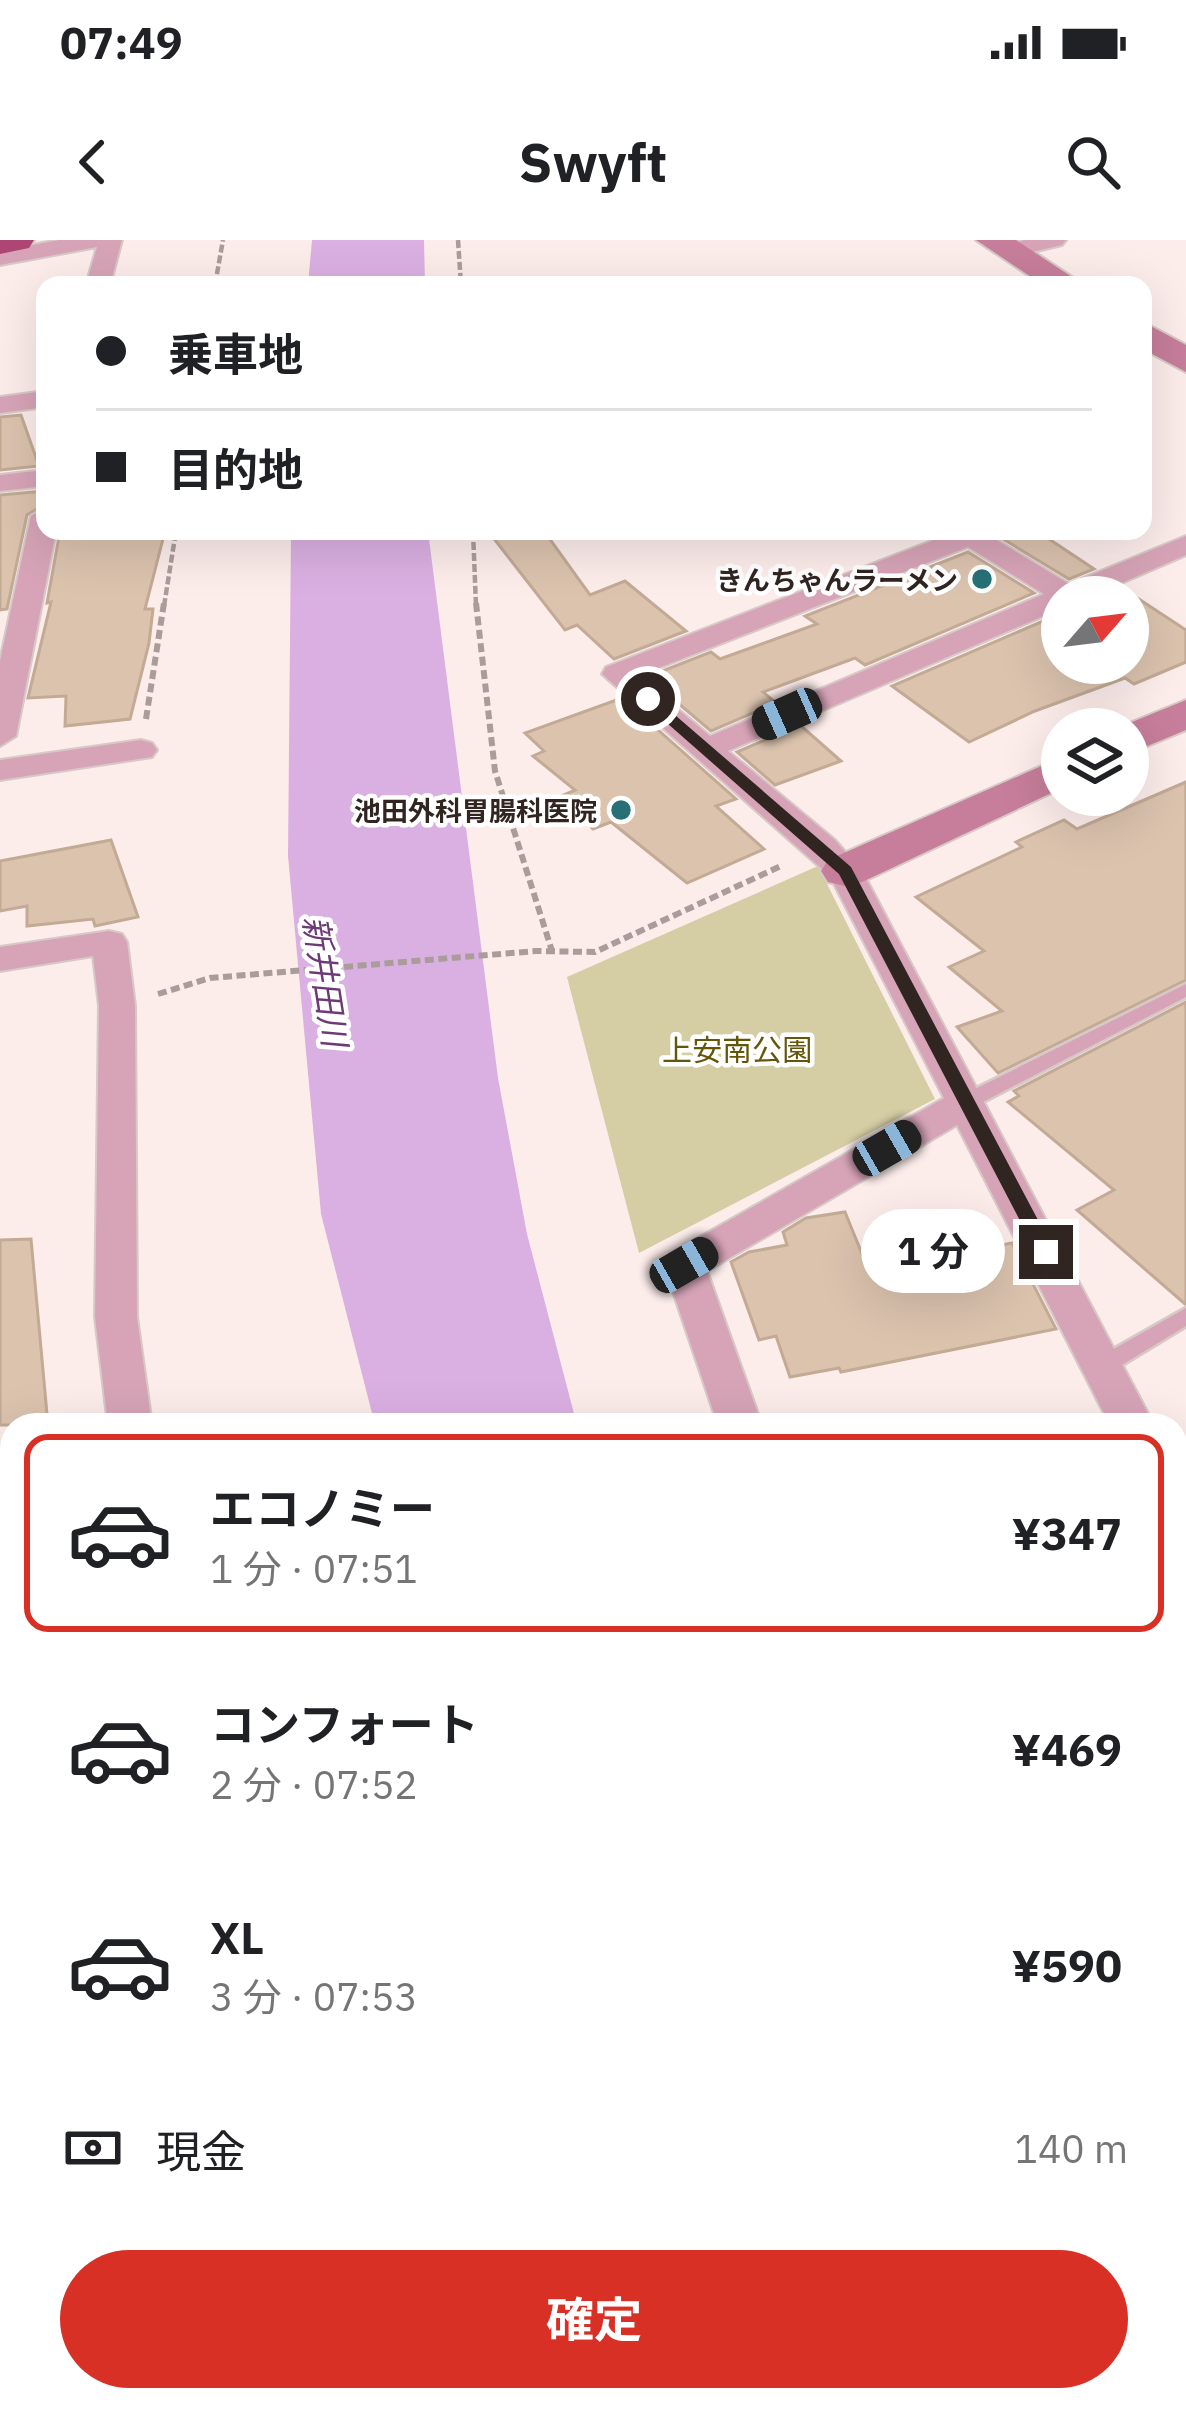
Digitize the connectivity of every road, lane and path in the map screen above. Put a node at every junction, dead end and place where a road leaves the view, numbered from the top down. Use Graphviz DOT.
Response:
graph roads {
  1 [pos="16,240"];
  2 [pos="96,240"];
  3 [pos="110,240"];
  4 [pos="223,240"];
  5 [pos="458,240"];
  6 [pos="1054,240"];
  7 [pos="0,243"];
  8 [pos="1002,245"];
  9 [pos="0,258"];
  10 [pos="100,276"];
  11 [pos="217,276"];
  12 [pos="460,276"];
  13 [pos="1052,276"];
  14 [pos="1152,339"];
  15 [pos="1186,361"];
  16 [pos="36,401"];
  17 [pos="0,405"];
  18 [pos="36,479"];
  19 [pos="0,483"];
  20 [pos="40,540"];
  21 [pos="175,540"];
  22 [pos="473,540"];
  23 [pos="960,540"];
  24 [pos="976,540"];
  25 [pos="1186,545"];
  26 [pos="1109,576"];
  27 [pos="1041,580"];
  28 [pos="1041,604"];
  29 [pos="1186,713"];
  30 [pos="1149,730"];
  31 [pos="0,736"];
  32 [pos="708,748"];
  33 [pos="141,750"];
  34 [pos="0,770"];
  35 [pos="1041,779"];
  36 [pos="834,859"];
  37 [pos="552,951"];
  38 [pos="0,959"];
  39 [pos="210,979"];
  40 [pos="1186,991"];
  41 [pos="968,1101"];
  42 [pos="1186,1316"];
  43 [pos="1104,1364"];
  44 [pos="128,1413"];
  45 [pos="736,1413"];
  46 [pos="1126,1413"];
  1 -- 7 [label="highway"];
  2 -- 9 [label="street"];
  3 -- 10 [label="street"];
  4 -- 11 [label="path"];
  5 -- 12 [label="path"];
  6 -- 8 [label="street"];
  8 -- 13 [label="street"];
  14 -- 15 [label="street"];
  16 -- 17 [label="street"];
  18 -- 19 [label="street"];
  20 -- 31 [label="street"];
  21 -- 33 [label="path"];
  22 -- 37 [label="path"];
  23 -- 32 [label="street"];
  24 -- 27 [label="street"];
  25 -- 26 [label="street"];
  28 -- 32 [label="street"];
  29 -- 30 [label="street"];
  32 -- 36 [label="street"];
  33 -- 34 [label="street"];
  35 -- 36 [label="street"];
  36 -- 37 [label="path"];
  36 -- 41 [label="street"];
  37 -- 39 [label="path"];
  38 -- 44 [label="street"];
  40 -- 41 [label="lane"];
  41 -- 43 [label="street"];
  41 -- 45 [label="street"];
  42 -- 43 [label="lane"];
  43 -- 46 [label="street"];
}
